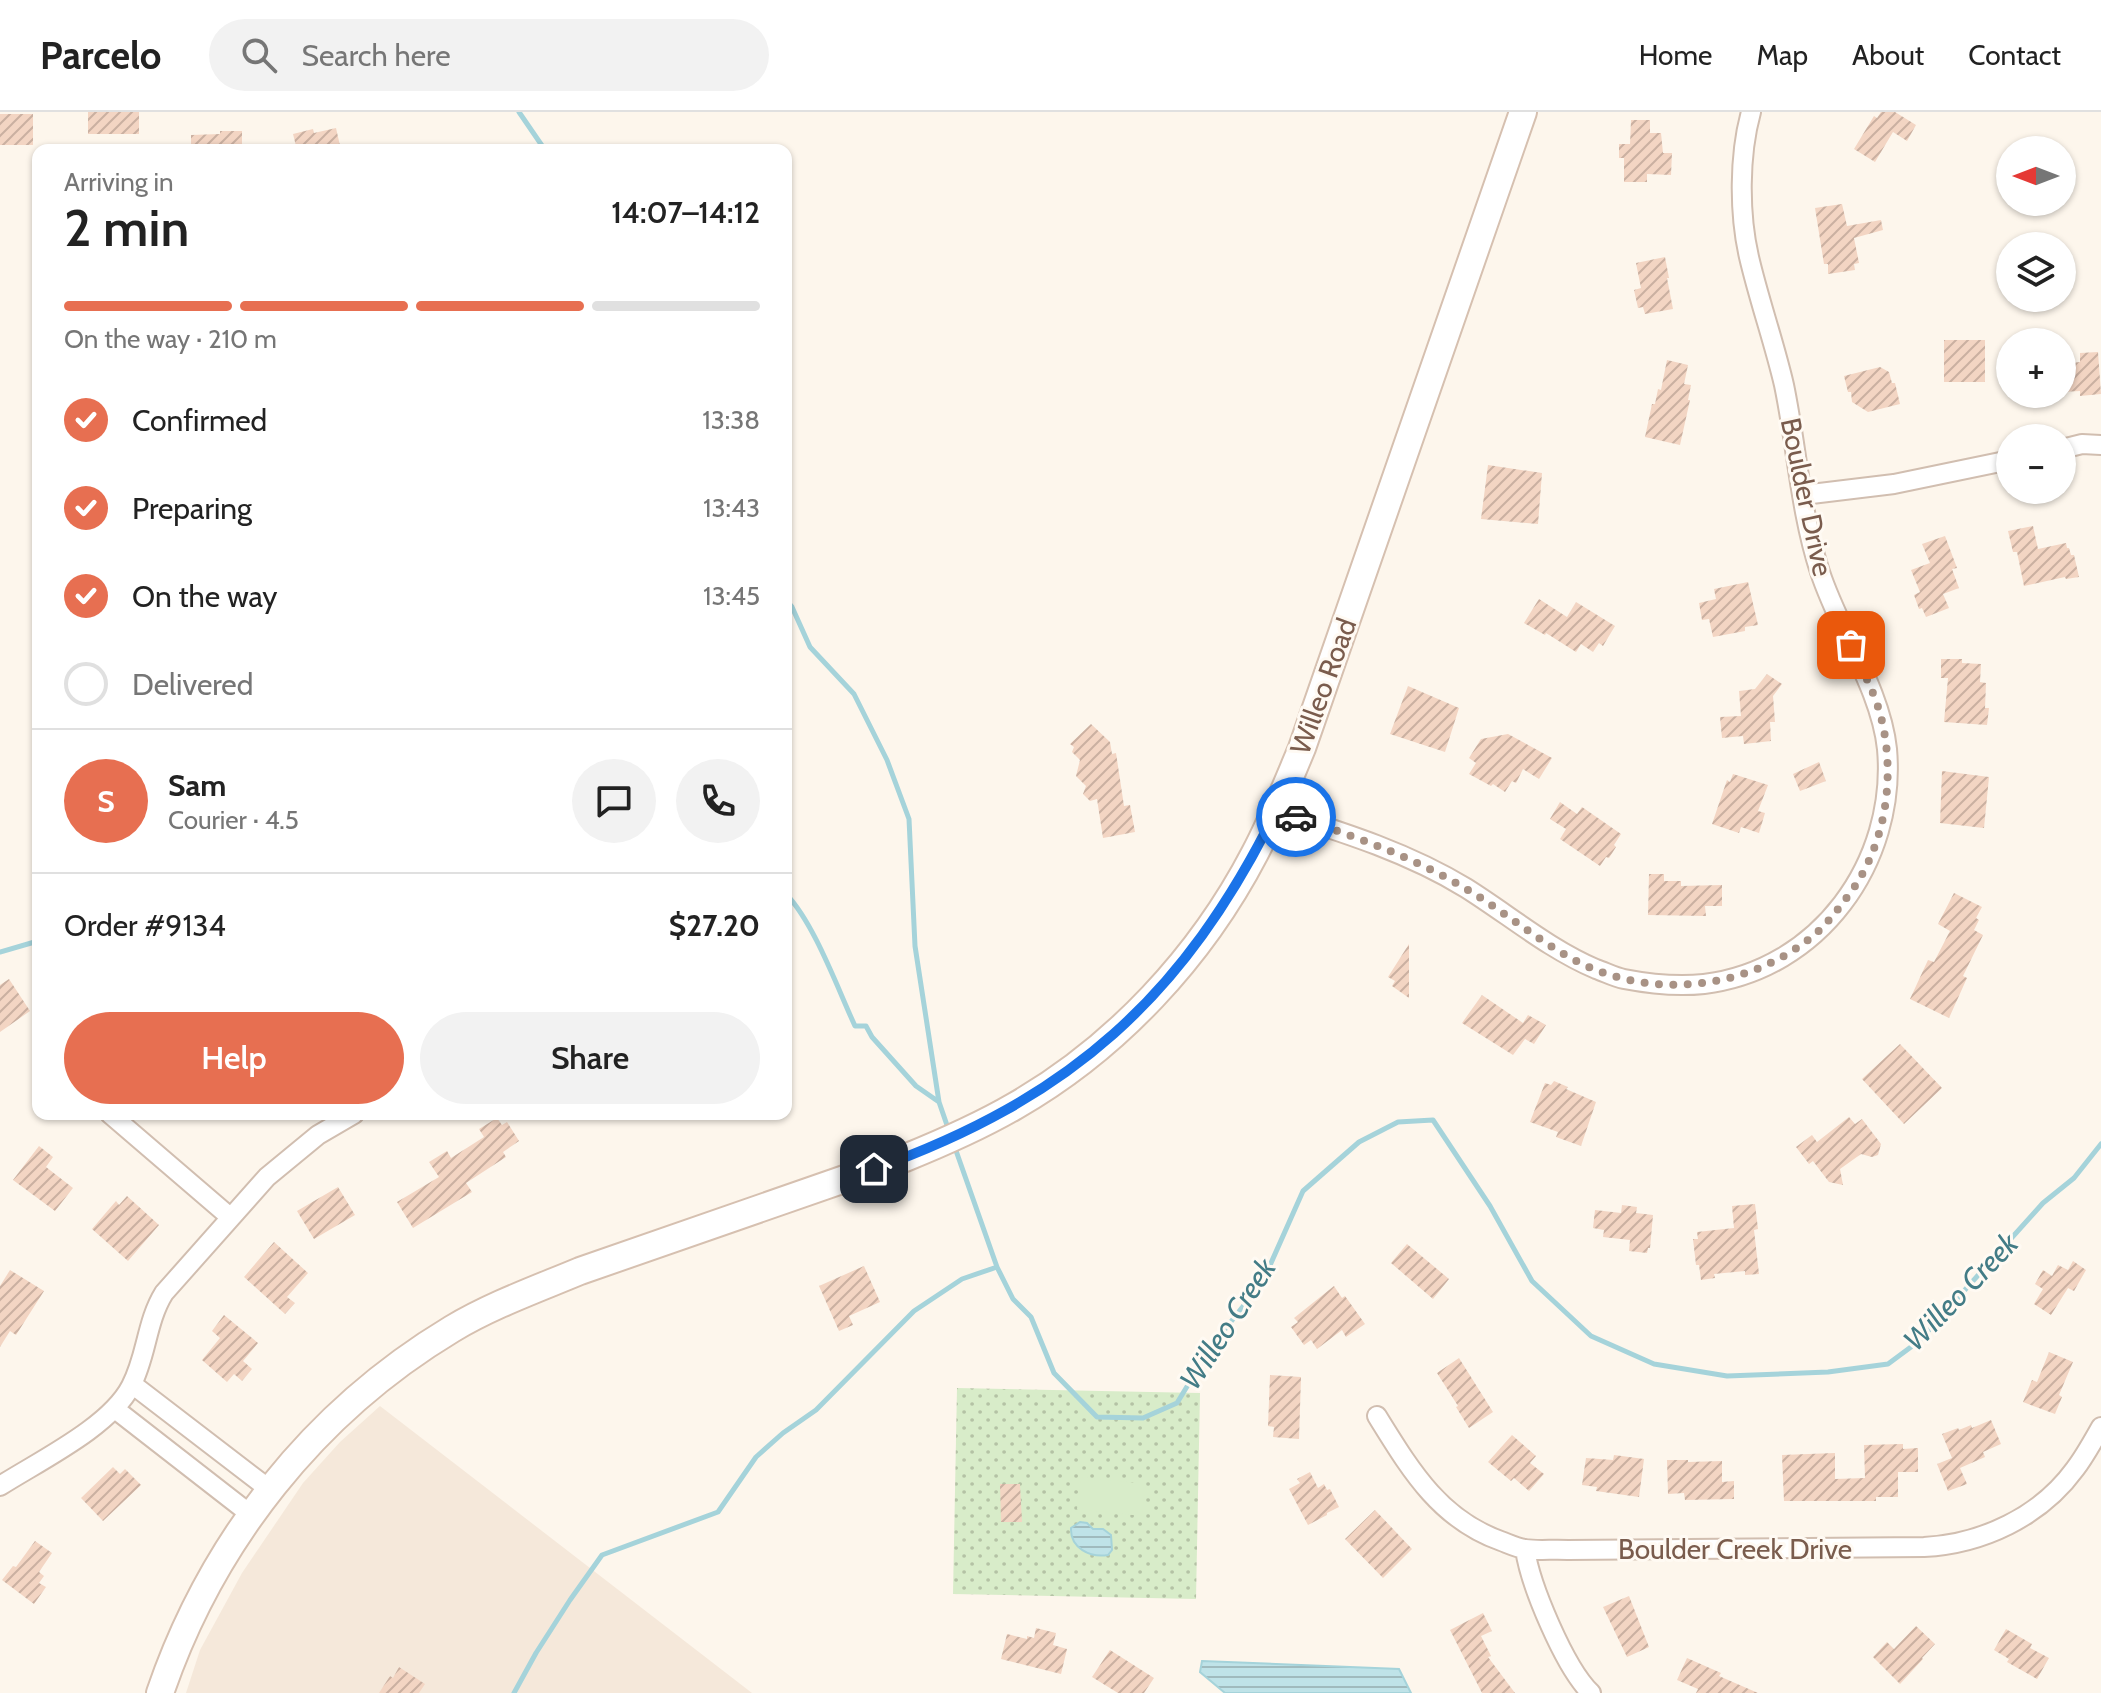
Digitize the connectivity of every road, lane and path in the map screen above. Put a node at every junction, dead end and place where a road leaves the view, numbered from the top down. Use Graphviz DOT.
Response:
graph roads {
  1 [pos="1523,112"];
  2 [pos="1751,112"];
  3 [pos="2101,445"];
  4 [pos="2076,446"];
  5 [pos="1996,463"];
  6 [pos="1803,495"];
  7 [pos="1276,811"];
  8 [pos="117,1120"];
  9 [pos="344,1120"];
  10 [pos="230,1217"];
  11 [pos="132,1384"];
  12 [pos="115,1409"];
  13 [pos="1377,1416"];
  14 [pos="2101,1427"];
  15 [pos="0,1486"];
  16 [pos="269,1489"];
  17 [pos="250,1514"];
  18 [pos="1525,1549"];
  19 [pos="160,1693"];
  20 [pos="1591,1693"];
  1 -- 7 [label="street, Willeo Road"];
  2 -- 6 [label="street, Boulder Drive"];
  3 -- 4 [label="street"];
  5 -- 6 [label="street"];
  6 -- 7 [label="street, Boulder Drive"];
  7 -- 16 [label="street, Willeo Road"];
  8 -- 10 [label="street"];
  9 -- 10 [label="street"];
  10 -- 11 [label="street"];
  11 -- 12 [label="street"];
  11 -- 16 [label="street"];
  12 -- 15 [label="street"];
  12 -- 17 [label="street"];
  13 -- 18 [label="street, Boulder Creek Drive"];
  14 -- 18 [label="street, Boulder Creek Drive"];
  16 -- 17 [label="street, Willeo Road"];
  17 -- 19 [label="street, Willeo Road"];
  18 -- 20 [label="street"];
}
